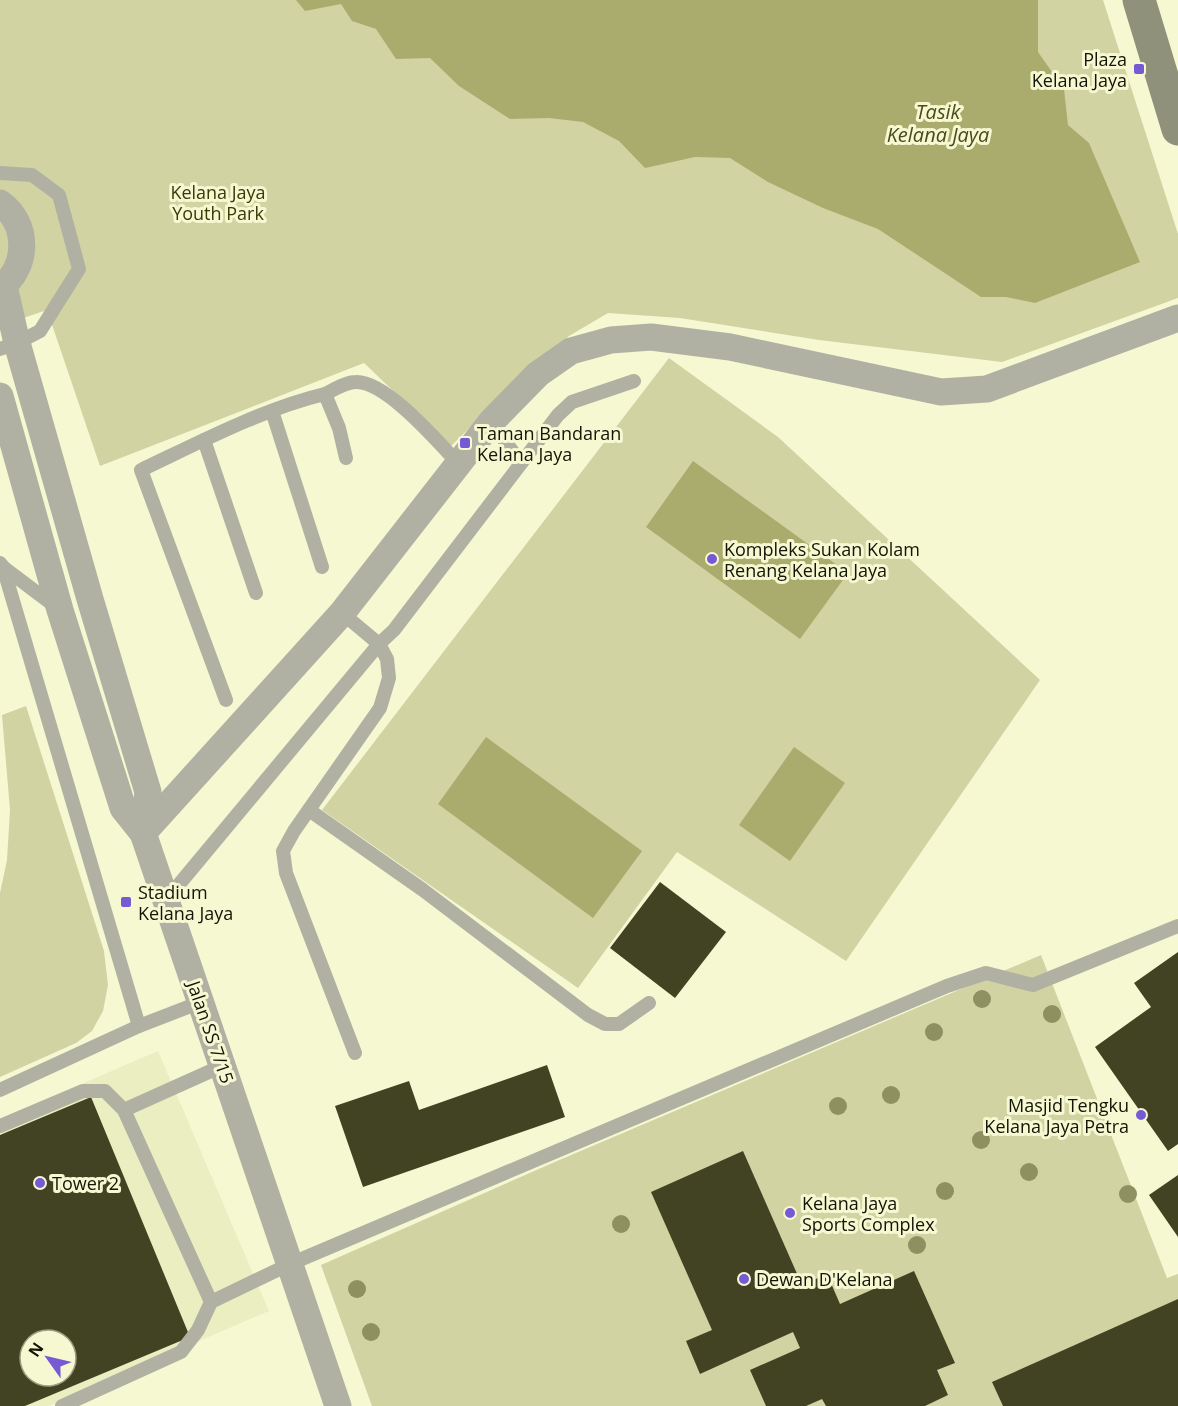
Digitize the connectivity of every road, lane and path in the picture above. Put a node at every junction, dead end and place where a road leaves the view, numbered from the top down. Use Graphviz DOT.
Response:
graph roads {
  1 [pos="1139,0"];
  2 [pos="1178,129"];
  3 [pos="0,173"];
  4 [pos="0,203"];
  5 [pos="2,287"];
  6 [pos="1178,318"];
  7 [pos="8,346"];
  8 [pos="633,381"];
  9 [pos="325,394"];
  10 [pos="0,396"];
  11 [pos="272,411"];
  12 [pos="491,422"];
  13 [pos="204,440"];
  14 [pos="346,458"];
  15 [pos="458,463"];
  16 [pos="521,463"];
  17 [pos="2,565"];
  18 [pos="322,567"];
  19 [pos="256,593"];
  20 [pos="90,599"];
  21 [pos="60,610"];
  22 [pos="342,613"];
  23 [pos="379,644"];
  24 [pos="226,700"];
  25 [pos="309,810"];
  26 [pos="143,833"];
  27 [pos="166,900"];
  28 [pos="1178,926"];
  29 [pos="201,1002"];
  30 [pos="649,1004"];
  31 [pos="139,1026"];
  32 [pos="355,1053"];
  33 [pos="222,1066"];
  34 [pos="0,1090"];
  35 [pos="124,1110"];
  36 [pos="0,1126"];
  37 [pos="290,1264"];
  38 [pos="210,1302"];
  39 [pos="62,1406"];
  40 [pos="338,1406"];
  1 -- 2 [label="street"];
  3 -- 7 [label="lane"];
  4 -- 5 [label="street"];
  5 -- 7 [label="street"];
  6 -- 12 [label="street"];
  7 -- 20 [label="street"];
  8 -- 16 [label="lane"];
  9 -- 11 [label="lane"];
  9 -- 14 [label="lane"];
  9 -- 15 [label="lane"];
  10 -- 21 [label="street, Jalan SS 7/15"];
  11 -- 13 [label="lane"];
  11 -- 18 [label="lane"];
  12 -- 15 [label="street"];
  12 -- 16 [label="lane"];
  13 -- 19 [label="lane"];
  13 -- 24 [label="lane"];
  15 -- 22 [label="street"];
  16 -- 23 [label="lane"];
  17 -- 21 [label="lane"];
  17 -- 31 [label="lane"];
  20 -- 21 [label="street"];
  20 -- 26 [label="street"];
  21 -- 26 [label="street, Jalan SS 7/15"];
  22 -- 23 [label="lane"];
  22 -- 26 [label="street"];
  23 -- 25 [label="lane"];
  23 -- 27 [label="lane"];
  25 -- 30 [label="lane"];
  25 -- 32 [label="lane"];
  26 -- 27 [label="street, Jalan SS 7/15"];
  27 -- 29 [label="street, Jalan SS 7/15"];
  28 -- 37 [label="lane"];
  29 -- 31 [label="lane"];
  29 -- 33 [label="street, Jalan SS 7/15"];
  31 -- 34 [label="lane"];
  33 -- 35 [label="lane"];
  33 -- 37 [label="street, Jalan SS 7/15"];
  35 -- 36 [label="lane"];
  35 -- 38 [label="lane"];
  37 -- 38 [label="lane"];
  37 -- 40 [label="street, Jalan SS 7/15"];
  38 -- 39 [label="lane"];
}
